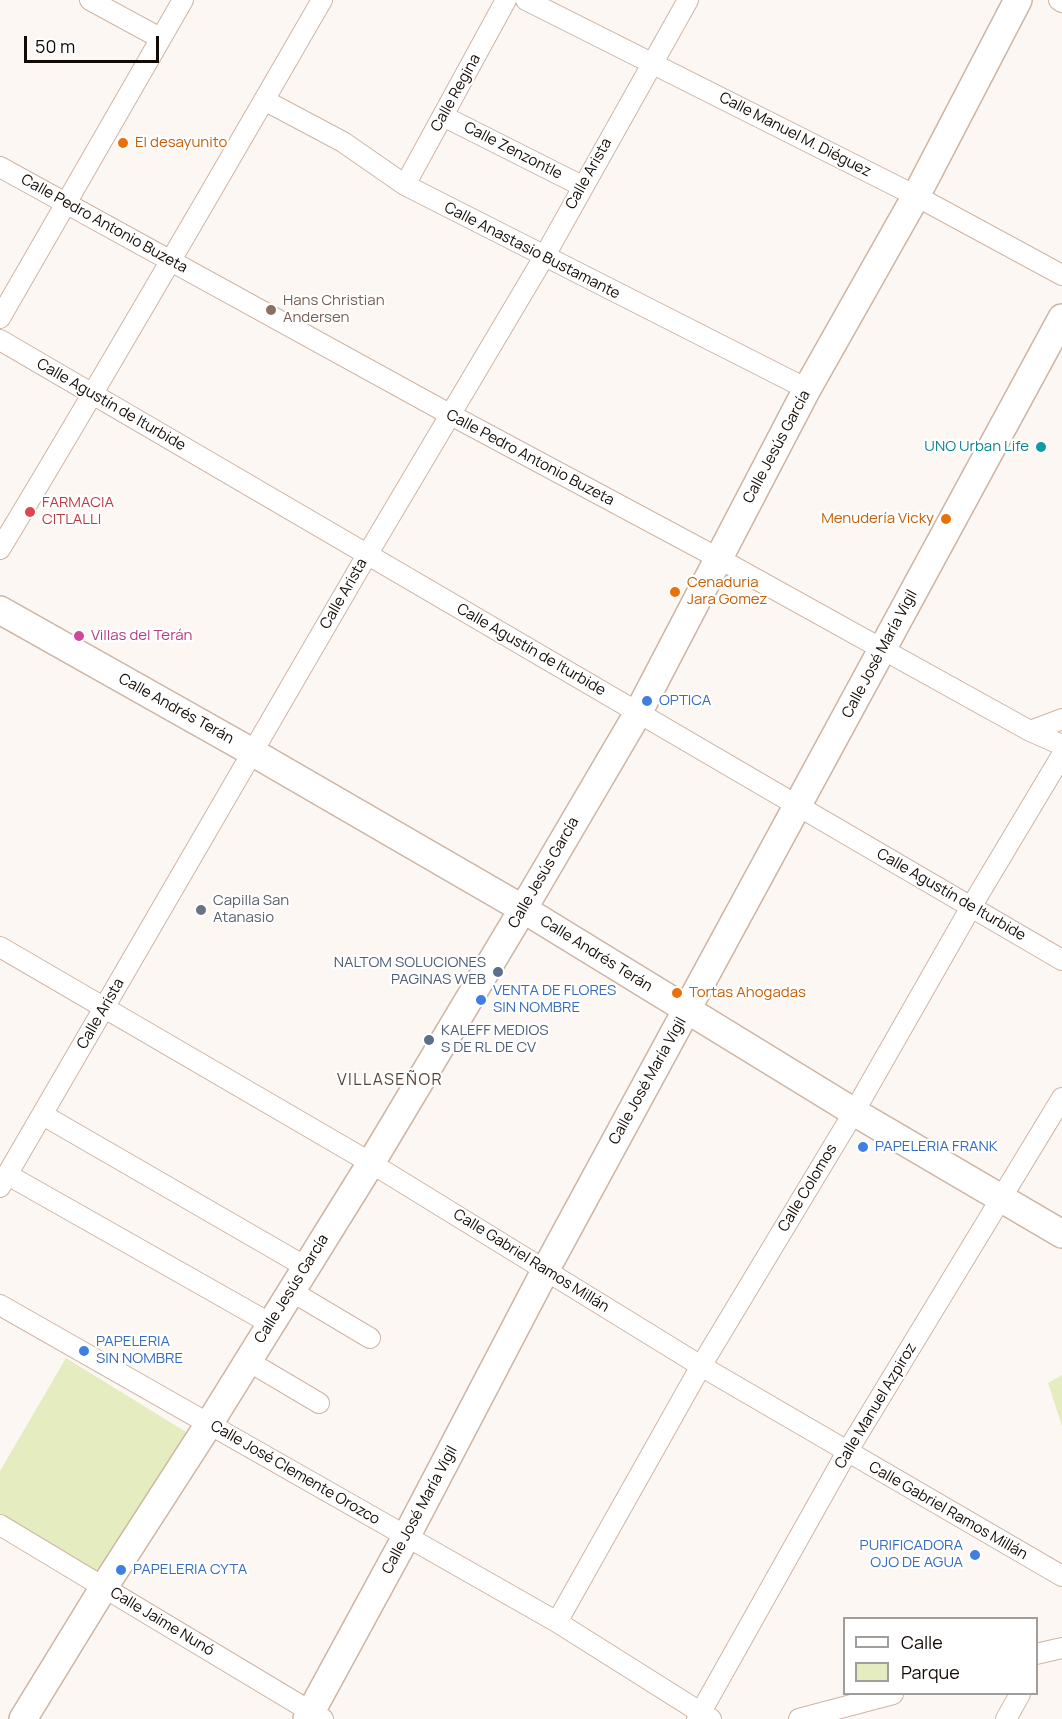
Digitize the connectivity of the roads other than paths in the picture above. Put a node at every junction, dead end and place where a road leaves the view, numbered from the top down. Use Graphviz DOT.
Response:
graph roads {
  1 [pos="90,0"];
  2 [pos="183,0"];
  3 [pos="322,0"];
  4 [pos="506,0"];
  5 [pos="526,0"];
  6 [pos="688,0"];
  7 [pos="1018,0"];
  8 [pos="160,38"];
  9 [pos="651,62"];
  10 [pos="264,100"];
  11 [pos="443,116"];
  12 [pos="0,167"];
  13 [pos="405,185"];
  14 [pos="582,186"];
  15 [pos="916,196"];
  16 [pos="65,203"];
  17 [pos="544,257"];
  18 [pos="169,260"];
  19 [pos="1062,275"];
  20 [pos="0,318"];
  21 [pos="1062,318"];
  22 [pos="0,340"];
  23 [pos="807,389"];
  24 [pos="93,395"];
  25 [pos="450,416"];
  26 [pos="0,549"];
  27 [pos="367,555"];
  28 [pos="718,558"];
  29 [pos="0,610"];
  30 [pos="882,650"];
  31 [pos="638,713"];
  32 [pos="1062,719"];
  33 [pos="1030,731"];
  34 [pos="1062,745"];
  35 [pos="252,752"];
  36 [pos="1062,755"];
  37 [pos="798,806"];
  38 [pos="970,907"];
  39 [pos="523,909"];
  40 [pos="0,947"];
  41 [pos="1062,960"];
  42 [pos="104,1008"];
  43 [pos="687,1010"];
  44 [pos="1062,1098"];
  45 [pos="854,1112"];
  46 [pos="43,1115"];
  47 [pos="370,1163"];
  48 [pos="4,1181"];
  49 [pos="1001,1198"];
  50 [pos="1062,1234"];
  51 [pos="306,1268"];
  52 [pos="546,1269"];
  53 [pos="291,1291"];
  54 [pos="0,1305"];
  55 [pos="271,1324"];
  56 [pos="370,1338"];
  57 [pos="248,1361"];
  58 [pos="701,1366"];
  59 [pos="319,1403"];
  60 [pos="209,1424"];
  61 [pos="848,1452"];
  62 [pos="0,1526"];
  63 [pos="406,1537"];
  64 [pos="1062,1576"];
  65 [pos="104,1587"];
  66 [pos="557,1622"];
  67 [pos="1062,1648"];
  68 [pos="1038,1657"];
  69 [pos="889,1695"];
  70 [pos="1019,1695"];
  71 [pos="313,1717"];
  72 [pos="703,1717"];
  73 [pos="23,1719"];
  74 [pos="799,1719"];
  75 [pos="1006,1719"];
  1 -- 8 [label="street"];
  2 -- 8 [label="street"];
  3 -- 10 [label="street"];
  4 -- 11 [label="street, Calle Regina"];
  5 -- 9 [label="street, Calle Manuel M. Diéguez"];
  6 -- 9 [label="street, Calle Arista"];
  7 -- 15 [label="street, Calle Jesús García"];
  8 -- 16 [label="street"];
  9 -- 14 [label="street, Calle Arista"];
  9 -- 15 [label="street, Calle Manuel M. Diéguez"];
  10 -- 13 [label="street, Calle Anastasio Bustamante"];
  10 -- 18 [label="street"];
  11 -- 13 [label="street, Calle Regina"];
  11 -- 14 [label="street, Calle Zenzontle"];
  12 -- 16 [label="street, Calle Pedro Antonio Buzeta"];
  13 -- 17 [label="street, Calle Anastasio Bustamante"];
  14 -- 17 [label="street, Calle Arista"];
  15 -- 19 [label="street, Calle Manuel M. Diéguez"];
  15 -- 23 [label="street, Calle Jesús García"];
  16 -- 18 [label="street, Calle Pedro Antonio Buzeta"];
  16 -- 20 [label="street"];
  17 -- 23 [label="street, Calle Anastasio Bustamante"];
  17 -- 25 [label="street, Calle Arista"];
  18 -- 24 [label="street"];
  18 -- 25 [label="street, Calle Pedro Antonio Buzeta"];
  21 -- 30 [label="street, Calle José María Vigil"];
  22 -- 24 [label="street, Calle Agustín de Iturbide"];
  23 -- 28 [label="street, Calle Jesús García"];
  24 -- 26 [label="street"];
  24 -- 27 [label="street, Calle Agustín de Iturbide"];
  25 -- 27 [label="street, Calle Arista"];
  25 -- 28 [label="street, Calle Pedro Antonio Buzeta"];
  27 -- 31 [label="street, Calle Agustín de Iturbide"];
  27 -- 35 [label="street, Calle Arista"];
  28 -- 30 [label="street, Calle Pedro Antonio Buzeta"];
  28 -- 31 [label="street, Calle Jesús García"];
  29 -- 35 [label="street, Calle Andrés Terán"];
  30 -- 33 [label="street, Calle Pedro Antonio Buzeta"];
  30 -- 37 [label="street, Calle José María Vigil"];
  31 -- 37 [label="street, Calle Agustín de Iturbide"];
  31 -- 39 [label="street, Calle Jesús García"];
  32 -- 33 [label="street"];
  33 -- 34 [label="street, Calle Pedro Antonio Buzeta"];
  35 -- 39 [label="street, Calle Andrés Terán"];
  35 -- 42 [label="street, Calle Arista"];
  36 -- 38 [label="street, Calle Colomos"];
  37 -- 38 [label="street, Calle Agustín de Iturbide"];
  37 -- 43 [label="street, Calle José María Vigil"];
  38 -- 41 [label="street, Calle Agustín de Iturbide"];
  38 -- 45 [label="street, Calle Colomos"];
  39 -- 43 [label="street, Calle Andrés Terán"];
  39 -- 47 [label="street, Calle Jesús García"];
  40 -- 42 [label="street, Calle Gabriel Ramos Millán"];
  42 -- 46 [label="street, Calle Arista"];
  42 -- 47 [label="street, Calle Gabriel Ramos Millán"];
  43 -- 45 [label="street, Calle Andrés Terán"];
  43 -- 52 [label="street, Calle José María Vigil"];
  44 -- 49 [label="street, Calle Manuel Azpiroz"];
  45 -- 49 [label="street, Calle Andrés Terán"];
  45 -- 58 [label="street, Calle Colomos"];
  46 -- 48 [label="street, Calle Arista"];
  46 -- 51 [label="street"];
  47 -- 51 [label="street, Calle Jesús García"];
  47 -- 52 [label="street, Calle Gabriel Ramos Millán"];
  48 -- 55 [label="street"];
  49 -- 50 [label="street, Calle Andrés Terán"];
  49 -- 61 [label="street, Calle Manuel Azpiroz"];
  51 -- 53 [label="street, Calle Jesús García"];
  52 -- 58 [label="street, Calle Gabriel Ramos Millán"];
  52 -- 63 [label="street, Calle José María Vigil"];
  53 -- 55 [label="street, Calle Jesús García"];
  53 -- 56 [label="street"];
  54 -- 60 [label="street, Calle José Clemente Orozco"];
  55 -- 57 [label="street, Calle Jesús García"];
  57 -- 59 [label="street"];
  57 -- 60 [label="street, Calle Jesús García"];
  58 -- 61 [label="street, Calle Gabriel Ramos Millán"];
  58 -- 66 [label="street, Calle Colomos"];
  60 -- 63 [label="street, Calle José Clemente Orozco"];
  60 -- 65 [label="street, Calle Jesús García"];
  61 -- 64 [label="street, Calle Gabriel Ramos Millán"];
  61 -- 72 [label="street, Calle Manuel Azpiroz"];
  62 -- 65 [label="street, Calle Jaime Nunó"];
  63 -- 66 [label="street, Calle José Clemente Orozco"];
  63 -- 71 [label="street, Calle José María Vigil"];
  65 -- 71 [label="street, Calle Jaime Nunó"];
  65 -- 73 [label="street, Calle Jesús García"];
  66 -- 72 [label="street, Calle José Clemente Orozco"];
  67 -- 68 [label="street"];
  69 -- 74 [label="street"];
  70 -- 75 [label="street"];
}
